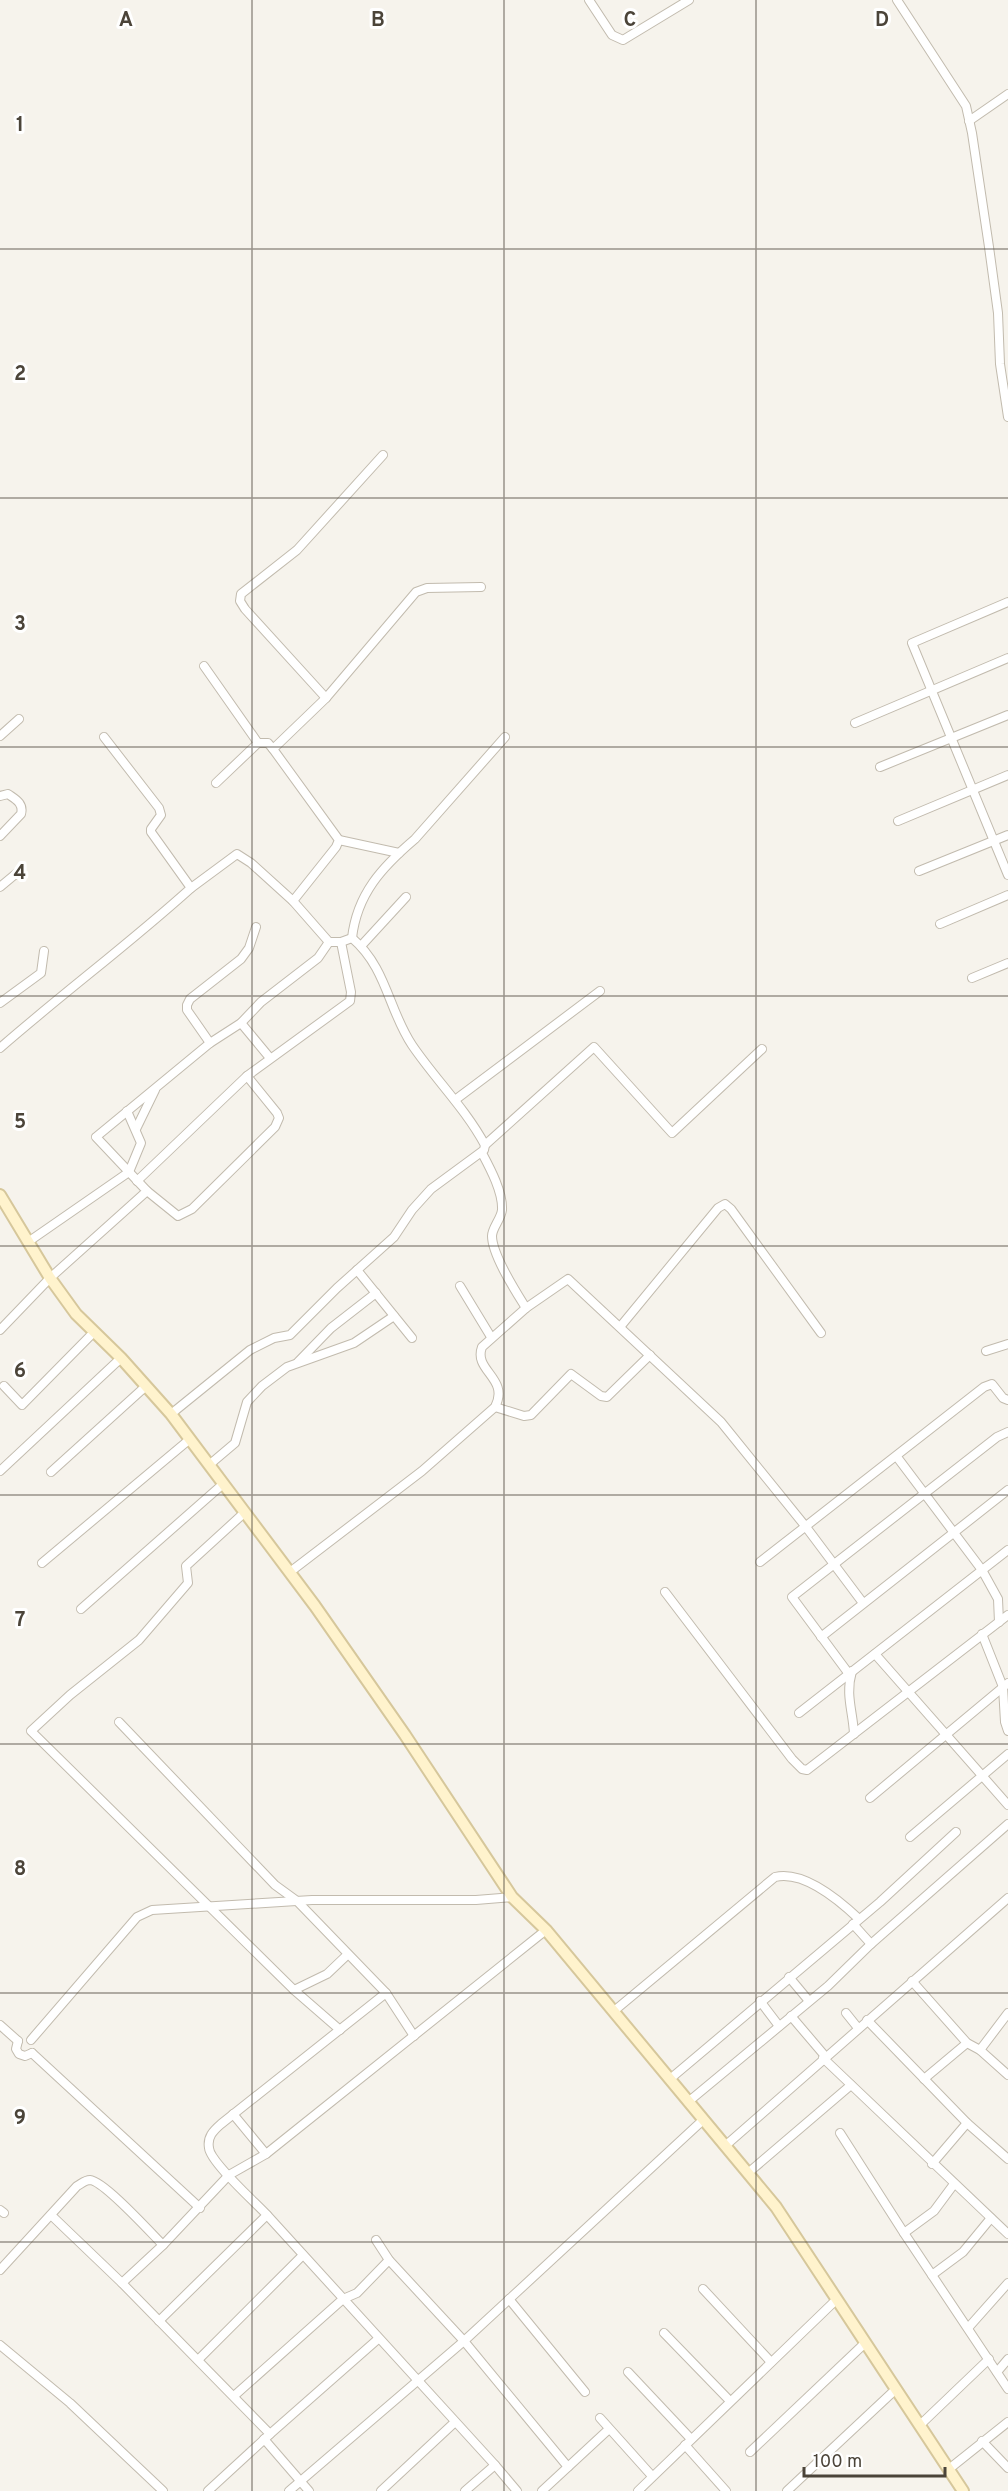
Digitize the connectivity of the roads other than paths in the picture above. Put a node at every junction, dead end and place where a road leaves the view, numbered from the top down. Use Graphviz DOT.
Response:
graph roads {
  1 [pos="589,0"];
  2 [pos="689,0"];
  3 [pos="897,0"];
  4 [pos="1008,94"];
  5 [pos="969,121"];
  6 [pos="1008,417"];
  7 [pos="384,455"];
  8 [pos="481,587"];
  9 [pos="1008,602"];
  10 [pos="1008,658"];
  11 [pos="204,666"];
  12 [pos="932,690"];
  13 [pos="326,698"];
  14 [pos="1008,715"];
  15 [pos="19,719"];
  16 [pos="855,723"];
  17 [pos="0,736"];
  18 [pos="104,737"];
  19 [pos="505,737"];
  20 [pos="951,738"];
  21 [pos="258,743"];
  22 [pos="273,749"];
  23 [pos="880,767"];
  24 [pos="1008,775"];
  25 [pos="216,783"];
  26 [pos="972,790"];
  27 [pos="0,796"];
  28 [pos="898,821"];
  29 [pos="1008,835"];
  30 [pos="0,836"];
  31 [pos="339,840"];
  32 [pos="993,841"];
  33 [pos="399,853"];
  34 [pos="919,871"];
  35 [pos="18,872"];
  36 [pos="1008,875"];
  37 [pos="0,887"];
  38 [pos="191,888"];
  39 [pos="1008,895"];
  40 [pos="406,897"];
  41 [pos="293,901"];
  42 [pos="940,924"];
  43 [pos="256,927"];
  44 [pos="352,938"];
  45 [pos="329,942"];
  46 [pos="341,942"];
  47 [pos="361,946"];
  48 [pos="44,951"];
  49 [pos="1008,963"];
  50 [pos="972,978"];
  51 [pos="600,991"];
  52 [pos="0,1003"];
  53 [pos="241,1023"];
  54 [pos="210,1043"];
  55 [pos="0,1047"];
  56 [pos="762,1049"];
  57 [pos="270,1058"];
  58 [pos="247,1076"];
  59 [pos="156,1088"];
  60 [pos="455,1100"];
  61 [pos="127,1111"];
  62 [pos="136,1129"];
  63 [pos="483,1149"];
  64 [pos="129,1172"];
  65 [pos="137,1181"];
  66 [pos="147,1191"];
  67 [pos="0,1196"];
  68 [pos="28,1242"];
  69 [pos="357,1270"];
  70 [pos="50,1278"];
  71 [pos="460,1286"];
  72 [pos="376,1293"];
  73 [pos="526,1308"];
  74 [pos="394,1316"];
  75 [pos="620,1327"];
  76 [pos="0,1330"];
  77 [pos="94,1332"];
  78 [pos="821,1333"];
  79 [pos="491,1336"];
  80 [pos="412,1338"];
  81 [pos="1008,1344"];
  82 [pos="986,1351"];
  83 [pos="650,1355"];
  84 [pos="121,1358"];
  85 [pos="297,1363"];
  86 [pos="4,1386"];
  87 [pos="147,1386"];
  88 [pos="1008,1400"];
  89 [pos="495,1407"];
  90 [pos="171,1414"];
  91 [pos="1008,1432"];
  92 [pos="190,1439"];
  93 [pos="897,1457"];
  94 [pos="209,1465"];
  95 [pos="0,1472"];
  96 [pos="51,1472"];
  97 [pos="223,1484"];
  98 [pos="1008,1490"];
  99 [pos="925,1494"];
  100 [pos="244,1512"];
  101 [pos="806,1527"];
  102 [pos="953,1532"];
  103 [pos="1008,1550"];
  104 [pos="760,1562"];
  105 [pos="42,1563"];
  106 [pos="835,1564"];
  107 [pos="982,1570"];
  108 [pos="290,1572"];
  109 [pos="665,1592"];
  110 [pos="863,1603"];
  111 [pos="81,1609"];
  112 [pos="1008,1615"];
  113 [pos="999,1622"];
  114 [pos="982,1634"];
  115 [pos="821,1637"];
  116 [pos="875,1654"];
  117 [pos="850,1673"];
  118 [pos="1005,1685"];
  119 [pos="908,1691"];
  120 [pos="799,1713"];
  121 [pos="119,1722"];
  122 [pos="1008,1731"];
  123 [pos="854,1734"];
  124 [pos="946,1734"];
  125 [pos="1008,1754"];
  126 [pos="982,1775"];
  127 [pos="870,1798"];
  128 [pos="1008,1805"];
  129 [pos="1008,1824"];
  130 [pos="956,1832"];
  131 [pos="910,1837"];
  132 [pos="512,1897"];
  133 [pos="1008,1898"];
  134 [pos="297,1901"];
  135 [pos="209,1906"];
  136 [pos="856,1921"];
  137 [pos="546,1930"];
  138 [pos="871,1944"];
  139 [pos="347,1955"];
  140 [pos="789,1977"];
  141 [pos="912,1980"];
  142 [pos="294,1990"];
  143 [pos="386,1993"];
  144 [pos="760,2001"];
  145 [pos="809,2001"];
  146 [pos="614,2011"];
  147 [pos="846,2013"];
  148 [pos="1008,2013"];
  149 [pos="791,2016"];
  150 [pos="867,2020"];
  151 [pos="0,2025"];
  152 [pos="779,2026"];
  153 [pos="858,2028"];
  154 [pos="340,2030"];
  155 [pos="414,2036"];
  156 [pos="31,2040"];
  157 [pos="18,2041"];
  158 [pos="967,2043"];
  159 [pos="980,2050"];
  160 [pos="32,2053"];
  161 [pos="824,2057"];
  162 [pos="1008,2075"];
  163 [pos="670,2079"];
  164 [pos="924,2079"];
  165 [pos="851,2085"];
  166 [pos="688,2102"];
  167 [pos="233,2114"];
  168 [pos="703,2120"];
  169 [pos="967,2123"];
  170 [pos="840,2133"];
  171 [pos="725,2146"];
  172 [pos="266,2154"];
  173 [pos="1008,2160"];
  174 [pos="932,2164"];
  175 [pos="748,2173"];
  176 [pos="229,2175"];
  177 [pos="954,2184"];
  178 [pos="200,2208"];
  179 [pos="51,2215"];
  180 [pos="267,2215"];
  181 [pos="991,2218"];
  182 [pos="904,2233"];
  183 [pos="1008,2234"];
  184 [pos="376,2240"];
  185 [pos="164,2245"];
  186 [pos="303,2255"];
  187 [pos="389,2260"];
  188 [pos="0,2270"];
  189 [pos="932,2275"];
  190 [pos="122,2283"];
  191 [pos="1008,2283"];
  192 [pos="703,2289"];
  193 [pos="343,2299"];
  194 [pos="509,2299"];
  195 [pos="836,2300"];
  196 [pos="159,2321"];
  197 [pos="968,2328"];
  198 [pos="664,2333"];
  199 [pos="378,2339"];
  200 [pos="464,2341"];
  201 [pos="864,2344"];
  202 [pos="0,2345"];
  203 [pos="988,2359"];
  204 [pos="1008,2359"];
  205 [pos="198,2360"];
  206 [pos="771,2362"];
  207 [pos="628,2372"];
  208 [pos="997,2372"];
  209 [pos="417,2380"];
  210 [pos="896,2389"];
  211 [pos="1008,2389"];
  212 [pos="585,2392"];
  213 [pos="234,2396"];
  214 [pos="730,2401"];
  215 [pos="600,2418"];
  216 [pos="455,2422"];
  217 [pos="1008,2422"];
  218 [pos="920,2425"];
  219 [pos="609,2429"];
  220 [pos="267,2437"];
  221 [pos="982,2441"];
  222 [pos="688,2442"];
  223 [pos="750,2452"];
  224 [pos="495,2465"];
  225 [pos="568,2467"];
  226 [pos="1008,2468"];
  227 [pos="949,2469"];
  228 [pos="652,2476"];
  229 [pos="300,2481"];
  230 [pos="390,2483"];
  231 [pos="215,2484"];
  232 [pos="163,2491"];
  233 [pos="208,2491"];
  234 [pos="221,2491"];
  235 [pos="289,2491"];
  236 [pos="309,2491"];
  237 [pos="381,2491"];
  238 [pos="398,2491"];
  239 [pos="465,2491"];
  240 [pos="517,2491"];
  241 [pos="542,2491"];
  242 [pos="638,2491"];
  243 [pos="726,2491"];
  244 [pos="787,2491"];
  245 [pos="963,2491"];
  1 -- 2 [label="street"];
  3 -- 5 [label="street"];
  4 -- 5 [label="street"];
  5 -- 6 [label="street"];
  7 -- 13 [label="street"];
  8 -- 13 [label="street"];
  9 -- 12 [label="street"];
  10 -- 12 [label="street"];
  11 -- 21 [label="street"];
  12 -- 16 [label="street"];
  12 -- 20 [label="street"];
  13 -- 22 [label="street"];
  14 -- 20 [label="street"];
  15 -- 17 [label="street"];
  18 -- 38 [label="street"];
  19 -- 33 [label="street"];
  20 -- 23 [label="street"];
  20 -- 26 [label="street"];
  21 -- 22 [label="street"];
  21 -- 25 [label="street"];
  22 -- 31 [label="street"];
  24 -- 26 [label="street"];
  26 -- 28 [label="street"];
  26 -- 32 [label="street"];
  27 -- 30 [label="street"];
  29 -- 32 [label="street"];
  31 -- 33 [label="street"];
  31 -- 41 [label="street"];
  32 -- 34 [label="street"];
  32 -- 36 [label="street"];
  33 -- 44 [label="street"];
  35 -- 37 [label="street"];
  38 -- 41 [label="street"];
  38 -- 55 [label="street"];
  39 -- 42 [label="street"];
  40 -- 47 [label="street"];
  41 -- 45 [label="street"];
  43 -- 54 [label="street"];
  44 -- 46 [label="street"];
  44 -- 47 [label="street"];
  45 -- 46 [label="street"];
  45 -- 53 [label="street"];
  46 -- 57 [label="street"];
  47 -- 60 [label="street"];
  48 -- 52 [label="street"];
  49 -- 50 [label="street"];
  51 -- 60 [label="street"];
  53 -- 54 [label="street"];
  53 -- 57 [label="street"];
  54 -- 59 [label="street"];
  56 -- 63 [label="street"];
  57 -- 58 [label="street"];
  58 -- 65 [label="street"];
  58 -- 66 [label="street"];
  59 -- 61 [label="street"];
  59 -- 62 [label="street"];
  60 -- 63 [label="street"];
  61 -- 62 [label="street"];
  61 -- 64 [label="street"];
  62 -- 64 [label="street"];
  63 -- 69 [label="street"];
  63 -- 73 [label="street"];
  64 -- 65 [label="street"];
  64 -- 68 [label="street"];
  65 -- 66 [label="street"];
  66 -- 70 [label="street"];
  67 -- 68 [label="street"];
  68 -- 70 [label="street"];
  69 -- 72 [label="street"];
  69 -- 90 [label="street"];
  70 -- 76 [label="street"];
  70 -- 77 [label="street"];
  71 -- 79 [label="street"];
  72 -- 74 [label="street"];
  72 -- 85 [label="street"];
  73 -- 75 [label="street"];
  73 -- 79 [label="street"];
  74 -- 80 [label="street"];
  74 -- 85 [label="street"];
  75 -- 78 [label="street"];
  75 -- 83 [label="street"];
  77 -- 84 [label="street"];
  77 -- 86 [label="street"];
  79 -- 89 [label="street"];
  81 -- 82 [label="street"];
  83 -- 89 [label="street"];
  83 -- 101 [label="street"];
  84 -- 87 [label="street"];
  84 -- 95 [label="street"];
  85 -- 94 [label="street"];
  87 -- 90 [label="street"];
  87 -- 96 [label="street"];
  88 -- 93 [label="street"];
  89 -- 108 [label="street"];
  90 -- 92 [label="street"];
  91 -- 99 [label="street"];
  92 -- 94 [label="street"];
  92 -- 105 [label="street"];
  93 -- 99 [label="street"];
  93 -- 101 [label="street"];
  94 -- 97 [label="street"];
  97 -- 100 [label="street"];
  97 -- 111 [label="street"];
  98 -- 102 [label="street"];
  99 -- 102 [label="street"];
  99 -- 106 [label="street"];
  100 -- 108 [label="street"];
  100 -- 135 [label="street"];
  101 -- 104 [label="street"];
  101 -- 106 [label="street"];
  102 -- 107 [label="street"];
  102 -- 110 [label="street"];
  103 -- 107 [label="street"];
  106 -- 110 [label="street"];
  106 -- 115 [label="street"];
  107 -- 113 [label="street"];
  107 -- 116 [label="street"];
  108 -- 132 [label="street"];
  109 -- 123 [label="street"];
  110 -- 115 [label="street"];
  112 -- 113 [label="street"];
  113 -- 114 [label="street"];
  114 -- 118 [label="street"];
  114 -- 119 [label="street"];
  115 -- 117 [label="street"];
  116 -- 117 [label="street"];
  116 -- 119 [label="street"];
  117 -- 120 [label="street"];
  117 -- 123 [label="street"];
  118 -- 122 [label="street"];
  118 -- 124 [label="street"];
  119 -- 123 [label="street"];
  119 -- 124 [label="street"];
  121 -- 134 [label="street"];
  124 -- 126 [label="street"];
  124 -- 127 [label="street"];
  125 -- 126 [label="street"];
  126 -- 128 [label="street"];
  126 -- 131 [label="street"];
  129 -- 138 [label="street"];
  130 -- 136 [label="street"];
  132 -- 134 [label="street"];
  132 -- 137 [label="street"];
  133 -- 141 [label="street"];
  134 -- 135 [label="street"];
  134 -- 139 [label="street"];
  135 -- 142 [label="street"];
  135 -- 156 [label="street"];
  136 -- 138 [label="street"];
  136 -- 140 [label="street"];
  136 -- 146 [label="street"];
  137 -- 146 [label="street"];
  137 -- 155 [label="street"];
  138 -- 145 [label="street"];
  139 -- 142 [label="street"];
  139 -- 143 [label="street"];
  140 -- 144 [label="street"];
  140 -- 145 [label="street"];
  141 -- 150 [label="street"];
  141 -- 158 [label="street"];
  142 -- 154 [label="street"];
  143 -- 154 [label="street"];
  143 -- 155 [label="street"];
  144 -- 152 [label="street"];
  144 -- 163 [label="street"];
  145 -- 149 [label="street"];
  146 -- 163 [label="street"];
  147 -- 153 [label="street"];
  148 -- 159 [label="street"];
  149 -- 152 [label="street"];
  149 -- 161 [label="street"];
  150 -- 153 [label="street"];
  150 -- 164 [label="street"];
  151 -- 157 [label="street"];
  152 -- 166 [label="street"];
  153 -- 161 [label="street"];
  154 -- 167 [label="street"];
  155 -- 172 [label="street"];
  156 -- 157 [label="street"];
  156 -- 160 [label="street"];
  157 -- 160 [label="street"];
  158 -- 159 [label="street"];
  158 -- 164 [label="street"];
  159 -- 162 [label="street"];
  160 -- 178 [label="street"];
  161 -- 165 [label="street"];
  161 -- 171 [label="street"];
  163 -- 166 [label="street"];
  164 -- 169 [label="street"];
  165 -- 174 [label="street"];
  165 -- 175 [label="street"];
  166 -- 168 [label="street"];
  167 -- 172 [label="street"];
  167 -- 176 [label="street"];
  168 -- 171 [label="street"];
  168 -- 194 [label="street"];
  169 -- 173 [label="street"];
  169 -- 174 [label="street"];
  170 -- 182 [label="street"];
  171 -- 175 [label="street"];
  172 -- 176 [label="street"];
  174 -- 177 [label="street"];
  175 -- 195 [label="street"];
  176 -- 178 [label="street"];
  176 -- 180 [label="street"];
  177 -- 181 [label="street"];
  177 -- 182 [label="street"];
  178 -- 185 [label="street"];
  179 -- 185 [label="street"];
  179 -- 188 [label="street"];
  179 -- 190 [label="street"];
  180 -- 186 [label="street"];
  180 -- 196 [label="street"];
  181 -- 183 [label="street"];
  181 -- 189 [label="street"];
  182 -- 189 [label="street"];
  184 -- 187 [label="street"];
  185 -- 190 [label="street"];
  186 -- 193 [label="street"];
  186 -- 205 [label="street"];
  187 -- 193 [label="street"];
  187 -- 200 [label="street"];
  189 -- 197 [label="street"];
  190 -- 196 [label="street"];
  191 -- 197 [label="street"];
  192 -- 206 [label="street"];
  193 -- 199 [label="street"];
  193 -- 213 [label="street"];
  194 -- 200 [label="street"];
  194 -- 212 [label="street"];
  195 -- 201 [label="street"];
  195 -- 206 [label="street"];
  196 -- 205 [label="street"];
  197 -- 203 [label="street"];
  198 -- 214 [label="street"];
  199 -- 209 [label="street"];
  199 -- 220 [label="street"];
  200 -- 209 [label="street"];
  200 -- 225 [label="street"];
  201 -- 210 [label="street"];
  201 -- 223 [label="street"];
  202 -- 232 [label="street"];
  203 -- 208 [label="street"];
  203 -- 218 [label="street"];
  204 -- 208 [label="street"];
  205 -- 213 [label="street"];
  206 -- 214 [label="street"];
  207 -- 222 [label="street"];
  208 -- 211 [label="street"];
  209 -- 216 [label="street"];
  209 -- 229 [label="street"];
  210 -- 218 [label="street"];
  210 -- 244 [label="street"];
  213 -- 220 [label="street"];
  214 -- 222 [label="street"];
  215 -- 219 [label="street"];
  216 -- 224 [label="street"];
  216 -- 230 [label="street"];
  217 -- 221 [label="street"];
  218 -- 227 [label="street"];
  219 -- 225 [label="street"];
  219 -- 228 [label="street"];
  220 -- 229 [label="street"];
  220 -- 231 [label="street"];
  221 -- 226 [label="street"];
  221 -- 227 [label="street"];
  222 -- 228 [label="street"];
  222 -- 243 [label="street"];
  224 -- 239 [label="street"];
  224 -- 240 [label="street"];
  225 -- 241 [label="street"];
  227 -- 245 [label="street"];
  228 -- 242 [label="street"];
  229 -- 235 [label="street"];
  229 -- 236 [label="street"];
  230 -- 237 [label="street"];
  230 -- 238 [label="street"];
  231 -- 233 [label="street"];
  231 -- 234 [label="street"];
}
